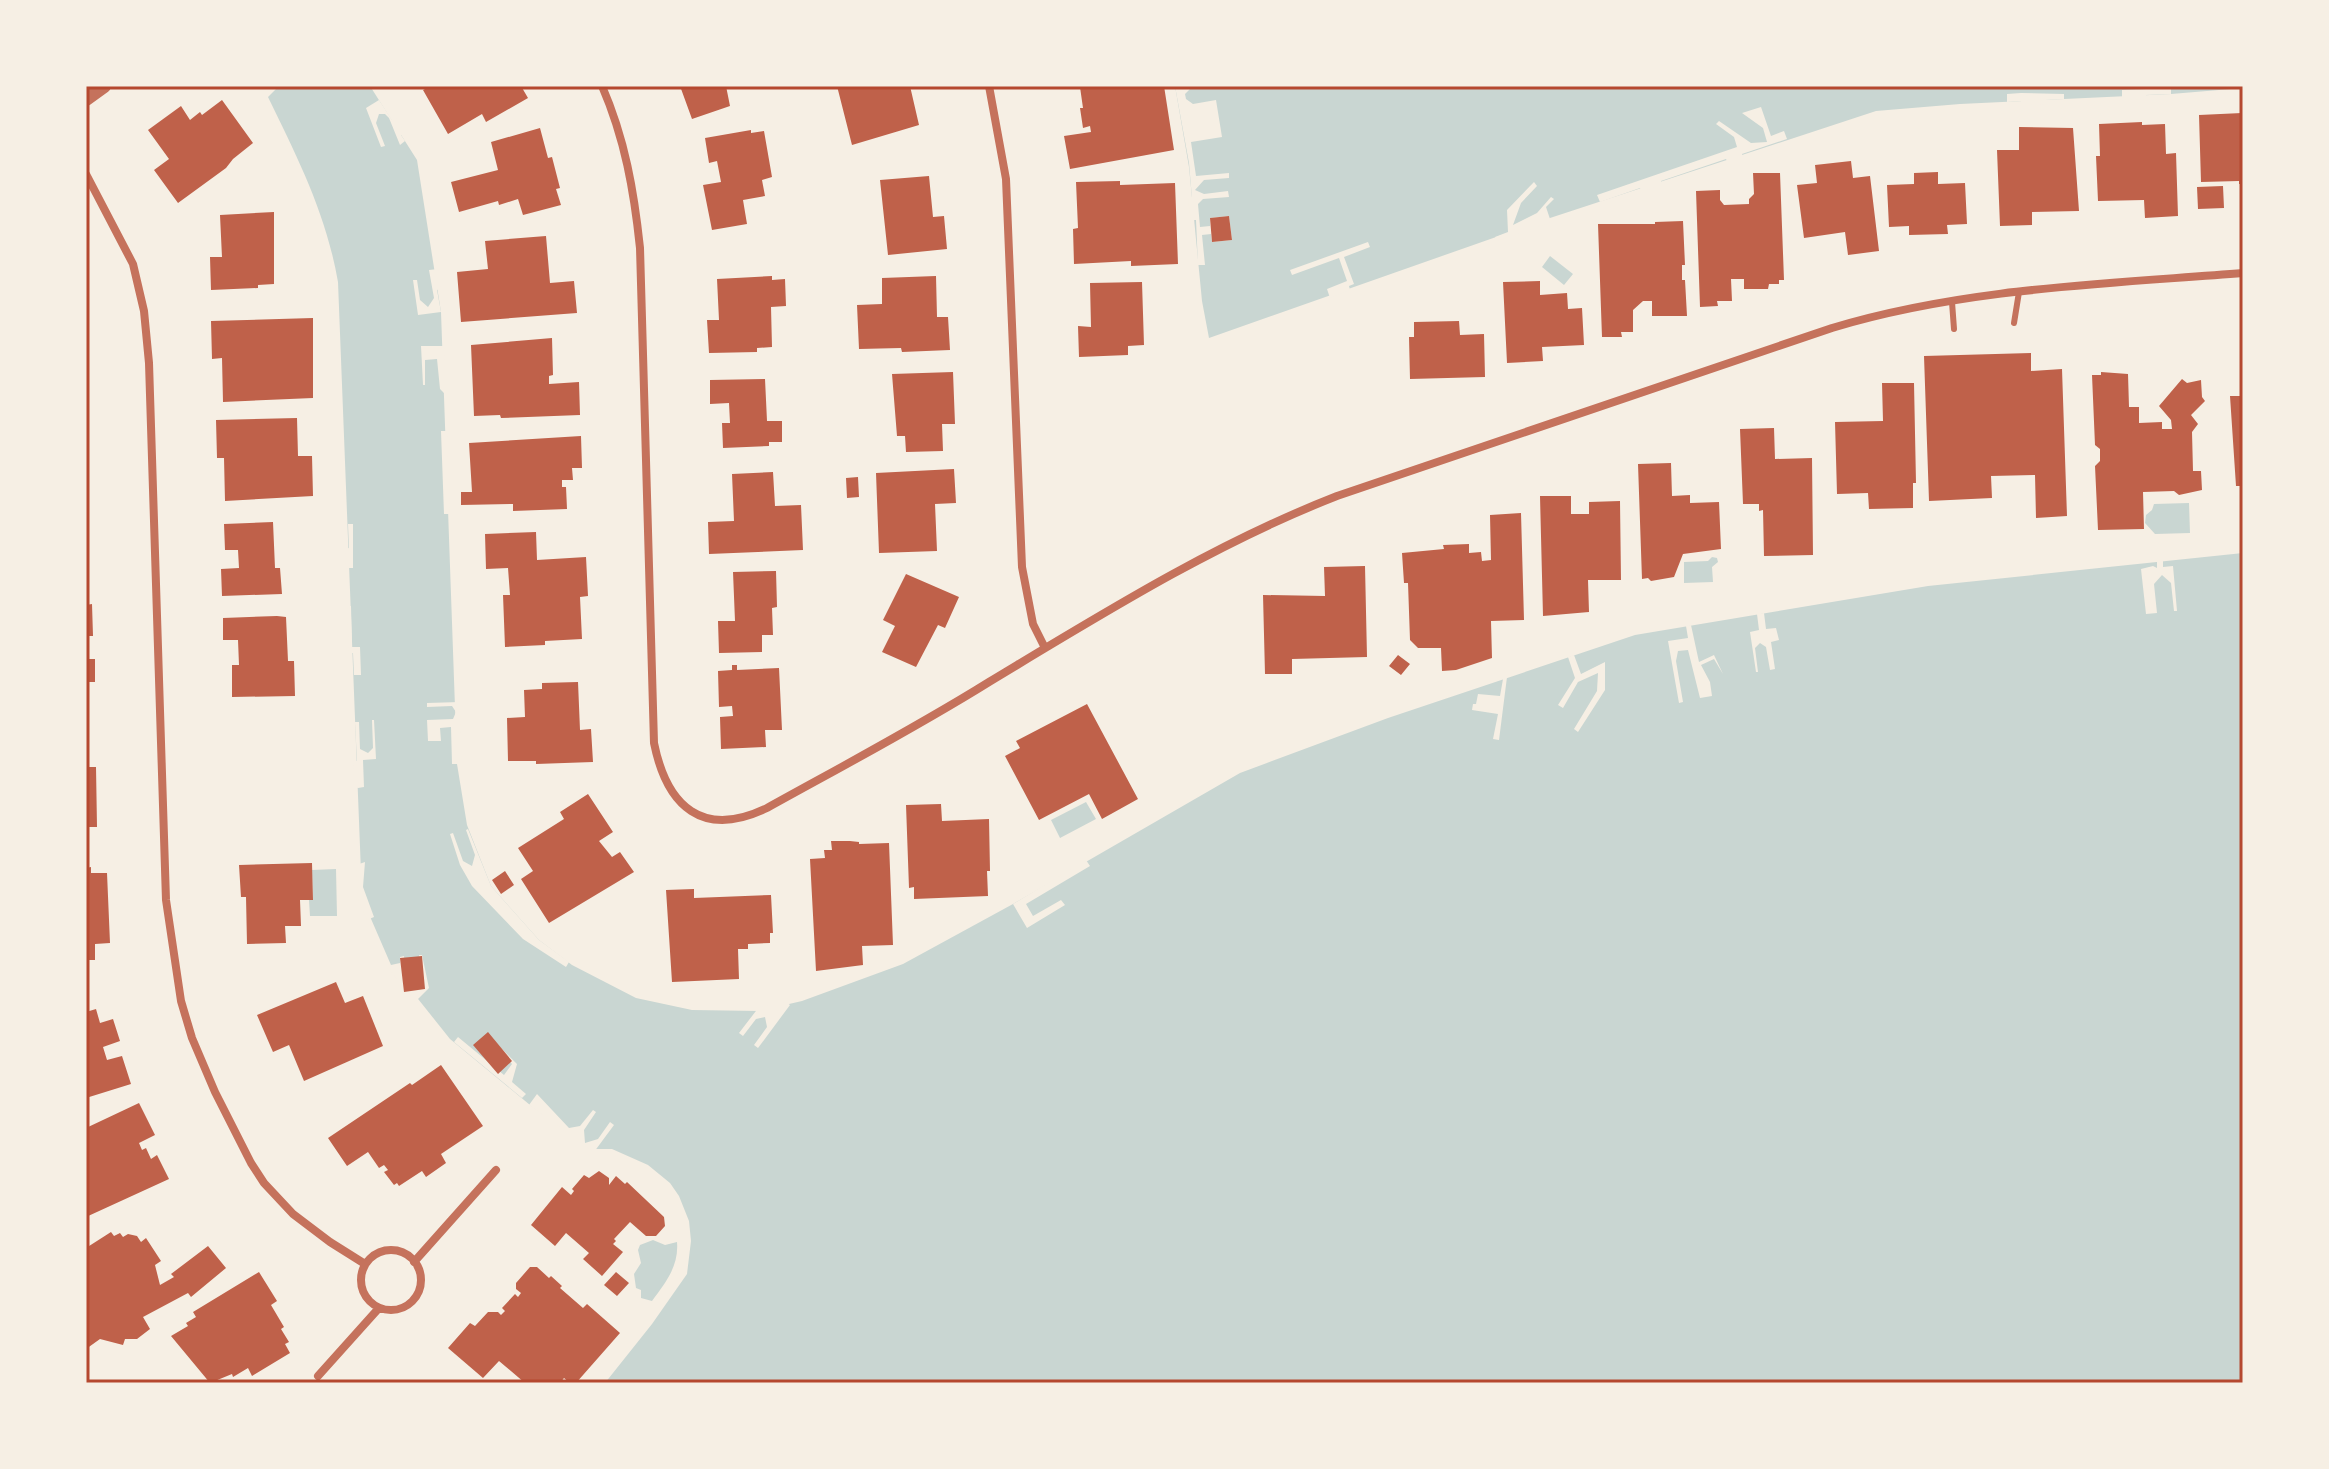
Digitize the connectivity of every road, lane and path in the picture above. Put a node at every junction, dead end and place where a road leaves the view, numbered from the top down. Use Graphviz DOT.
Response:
graph roads {
  1 [pos="104,86"];
  2 [pos="602,86"];
  3 [pos="989,86"];
  4 [pos="86,99"];
  5 [pos="86,174"];
  6 [pos="2243,273"];
  7 [pos="2019,292"];
  8 [pos="1952,302"];
  9 [pos="2014,323"];
  10 [pos="1954,329"];
  11 [pos="1045,648"];
  12 [pos="496,1170"];
  13 [pos="414,1262"];
  14 [pos="365,1264"];
  15 [pos="379,1308"];
  16 [pos="318,1376"];
  1 -- 4 [label="street"];
  2 -- 11 [label="street"];
  3 -- 11 [label="street"];
  5 -- 14 [label="street"];
  6 -- 7 [label="street"];
  7 -- 8 [label="street"];
  7 -- 9 [label="lane"];
  8 -- 10 [label="lane"];
  8 -- 11 [label="street"];
  12 -- 13 [label="street"];
  13 -- 14 [label="street"];
  13 -- 15 [label="street"];
  14 -- 15 [label="street"];
  15 -- 16 [label="street"];
}
